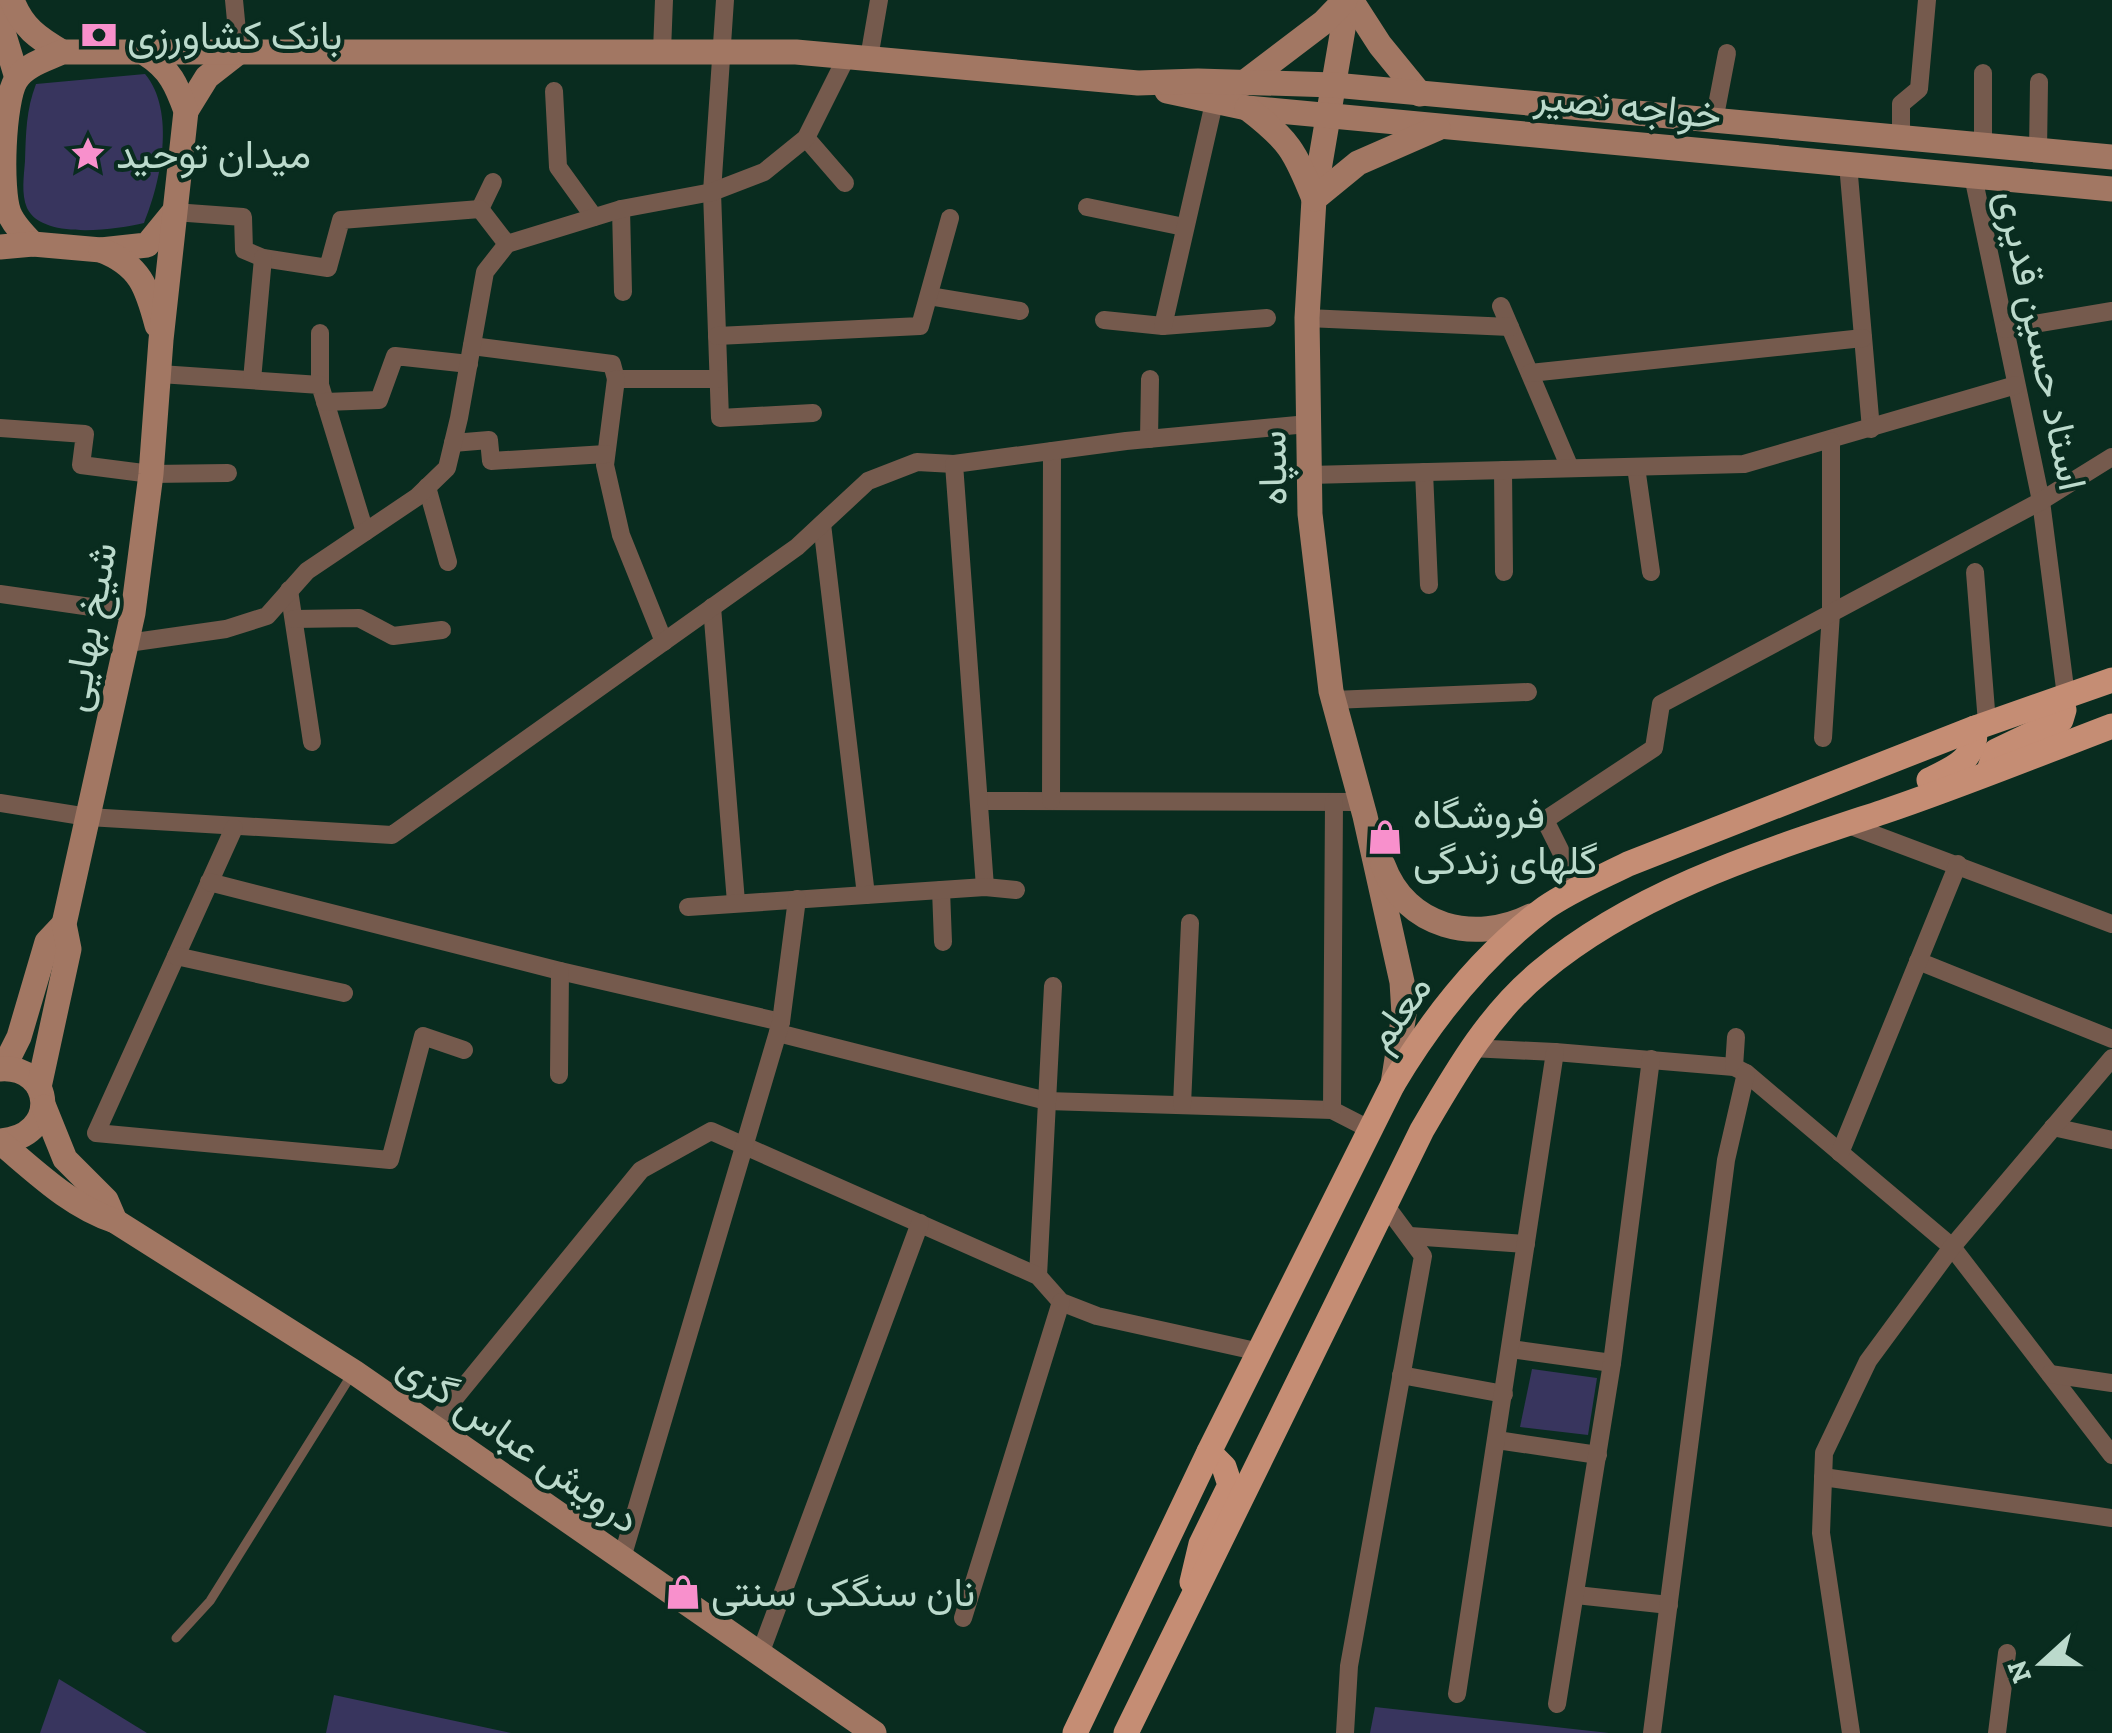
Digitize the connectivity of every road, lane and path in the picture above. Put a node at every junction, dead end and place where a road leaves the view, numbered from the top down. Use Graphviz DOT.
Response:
graph roads {
  1 [pos="2,0"];
  2 [pos="12,0"];
  3 [pos="234,0"];
  4 [pos="664,0"];
  5 [pos="725,0"];
  6 [pos="879,0"];
  7 [pos="1348,0"];
  8 [pos="1927,0"];
  9 [pos="662,51"];
  10 [pos="721,51"];
  11 [pos="62,52"];
  12 [pos="239,52"];
  13 [pos="1727,53"];
  14 [pos="146,54"];
  15 [pos="858,57"];
  16 [pos="1984,73"];
  17 [pos="17,78"];
  18 [pos="2039,82"];
  19 [pos="1138,83"];
  20 [pos="1334,85"];
  21 [pos="554,91"];
  22 [pos="1420,94"];
  23 [pos="1246,95"];
  24 [pos="1214,102"];
  25 [pos="186,112"];
  26 [pos="1330,115"];
  27 [pos="1664,116"];
  28 [pos="1714,120"];
  29 [pos="1448,125"];
  30 [pos="806,138"];
  31 [pos="1902,138"];
  32 [pos="1982,145"];
  33 [pos="1660,146"];
  34 [pos="2038,150"];
  35 [pos="2112,158"];
  36 [pos="1848,164"];
  37 [pos="1973,176"];
  38 [pos="493,182"];
  39 [pos="845,183"];
  40 [pos="2112,189"];
  41 [pos="3,191"];
  42 [pos="712,192"];
  43 [pos="1314,199"];
  44 [pos="1087,207"];
  45 [pos="621,209"];
  46 [pos="480,210"];
  47 [pos="174,212"];
  48 [pos="594,217"];
  49 [pos="950,218"];
  50 [pos="1184,227"];
  51 [pos="33,244"];
  52 [pos="507,244"];
  53 [pos="0,246"];
  54 [pos="101,250"];
  55 [pos="263,258"];
  56 [pos="623,292"];
  57 [pos="929,296"];
  58 [pos="1501,306"];
  59 [pos="1020,311"];
  60 [pos="2112,311"];
  61 [pos="1267,318"];
  62 [pos="1307,318"];
  63 [pos="1104,320"];
  64 [pos="1163,326"];
  65 [pos="1510,328"];
  66 [pos="2005,329"];
  67 [pos="320,333"];
  68 [pos="717,336"];
  69 [pos="1864,338"];
  70 [pos="161,340"];
  71 [pos="471,355"];
  72 [pos="1530,373"];
  73 [pos="160,374"];
  74 [pos="718,379"];
  75 [pos="1150,379"];
  76 [pos="252,380"];
  77 [pos="616,380"];
  78 [pos="2016,385"];
  79 [pos="322,393"];
  80 [pos="813,413"];
  81 [pos="1308,424"];
  82 [pos="0,428"];
  83 [pos="1871,428"];
  84 [pos="1148,439"];
  85 [pos="1830,441"];
  86 [pos="453,443"];
  87 [pos="1052,451"];
  88 [pos="606,454"];
  89 [pos="2112,456"];
  90 [pos="954,464"];
  91 [pos="1636,467"];
  92 [pos="1570,468"];
  93 [pos="1503,470"];
  94 [pos="1424,472"];
  95 [pos="228,473"];
  96 [pos="150,474"];
  97 [pos="1309,475"];
  98 [pos="427,488"];
  99 [pos="2041,501"];
  100 [pos="822,524"];
  101 [pos="365,532"];
  102 [pos="448,562"];
  103 [pos="1504,572"];
  104 [pos="1651,572"];
  105 [pos="1976,572"];
  106 [pos="1429,585"];
  107 [pos="290,590"];
  108 [pos="0,594"];
  109 [pos="712,607"];
  110 [pos="133,613"];
  111 [pos="1831,613"];
  112 [pos="294,619"];
  113 [pos="442,630"];
  114 [pos="664,642"];
  115 [pos="128,644"];
  116 [pos="2112,680"];
  117 [pos="1528,692"];
  118 [pos="2063,698"];
  119 [pos="1333,700"];
  120 [pos="1981,726"];
  121 [pos="2112,726"];
  122 [pos="1823,738"];
  123 [pos="312,742"];
  124 [pos="1988,773"];
  125 [pos="1051,800"];
  126 [pos="980,801"];
  127 [pos="1334,802"];
  128 [pos="0,804"];
  129 [pos="1363,809"];
  130 [pos="1886,811"];
  131 [pos="88,817"];
  132 [pos="1845,824"];
  133 [pos="234,828"];
  134 [pos="1958,864"];
  135 [pos="209,882"];
  136 [pos="986,887"];
  137 [pos="1579,888"];
  138 [pos="941,890"];
  139 [pos="1016,890"];
  140 [pos="866,895"];
  141 [pos="797,899"];
  142 [pos="736,902"];
  143 [pos="688,906"];
  144 [pos="1544,909"];
  145 [pos="1190,923"];
  146 [pos="64,924"];
  147 [pos="2112,924"];
  148 [pos="942,942"];
  149 [pos="176,956"];
  150 [pos="1918,961"];
  151 [pos="560,971"];
  152 [pos="1053,986"];
  153 [pos="344,992"];
  154 [pos="780,1028"];
  155 [pos="1736,1037"];
  156 [pos="2112,1040"];
  157 [pos="1470,1048"];
  158 [pos="464,1050"];
  159 [pos="1555,1052"];
  160 [pos="2112,1058"];
  161 [pos="1651,1059"];
  162 [pos="2,1068"];
  163 [pos="1740,1070"];
  164 [pos="559,1076"];
  165 [pos="1394,1084"];
  166 [pos="42,1097"];
  167 [pos="1047,1101"];
  168 [pos="1182,1105"];
  169 [pos="1332,1110"];
  170 [pos="2054,1127"];
  171 [pos="1372,1130"];
  172 [pos="2112,1140"];
  173 [pos="0,1142"];
  174 [pos="742,1144"];
  175 [pos="1840,1153"];
  176 [pos="1386,1206"];
  177 [pos="115,1221"];
  178 [pos="920,1223"];
  179 [pos="1410,1236"];
  180 [pos="1526,1244"];
  181 [pos="1952,1247"];
  182 [pos="1038,1276"];
  183 [pos="1061,1302"];
  184 [pos="1511,1349"];
  185 [pos="1260,1352"];
  186 [pos="1612,1364"];
  187 [pos="354,1372"];
  188 [pos="2050,1374"];
  189 [pos="1402,1376"];
  190 [pos="2112,1383"];
  191 [pos="1504,1394"];
  192 [pos="432,1426"];
  193 [pos="1497,1440"];
  194 [pos="1209,1452"];
  195 [pos="1598,1455"];
  196 [pos="2112,1455"];
  197 [pos="1823,1478"];
  198 [pos="2112,1518"];
  199 [pos="622,1558"];
  200 [pos="1576,1596"];
  201 [pos="1193,1602"];
  202 [pos="1669,1605"];
  203 [pos="963,1618"];
  204 [pos="176,1638"];
  205 [pos="2007,1653"];
  206 [pos="760,1654"];
  207 [pos="1457,1694"];
  208 [pos="1557,1704"];
  209 [pos="874,1733"];
  210 [pos="1075,1733"];
  211 [pos="1126,1733"];
  212 [pos="1345,1733"];
  213 [pos="1652,1733"];
  214 [pos="1850,1733"];
  215 [pos="1996,1733"];
  1 -- 17 [label="street"];
  2 -- 11 [label="street"];
  3 -- 12 [label="street"];
  4 -- 9 [label="street"];
  5 -- 10 [label="street"];
  6 -- 15 [label="street"];
  7 -- 20 [label="street, سپاه"];
  7 -- 22 [label="street"];
  7 -- 23 [label="street"];
  8 -- 31 [label="street"];
  9 -- 10 [label="street, خواجه نصیر"];
  9 -- 12 [label="street, خواجه نصیر"];
  10 -- 15 [label="street, خواجه نصیر"];
  10 -- 42 [label="street"];
  11 -- 14 [label="street"];
  11 -- 17 [label="street"];
  12 -- 14 [label="street, خواجه نصیر"];
  12 -- 25 [label="street"];
  13 -- 28 [label="street"];
  14 -- 25 [label="street"];
  15 -- 19 [label="street, خواجه نصیر"];
  15 -- 30 [label="street"];
  16 -- 32 [label="street"];
  17 -- 41 [label="street"];
  18 -- 34 [label="street"];
  19 -- 23 [label="street, خواجه نصیر"];
  19 -- 24 [label="street, خواجه نصیر"];
  20 -- 22 [label="street, خواجه نصیر"];
  20 -- 23 [label="street, خواجه نصیر"];
  20 -- 26 [label="street, سپاه"];
  21 -- 48 [label="street"];
  22 -- 27 [label="street, خواجه نصیر"];
  23 -- 24 [label="street, خواجه نصیر"];
  23 -- 26 [label="street, خواجه نصیر"];
  23 -- 43 [label="street"];
  24 -- 50 [label="street"];
  25 -- 47 [label="street"];
  26 -- 29 [label="street, خواجه نصیر"];
  26 -- 43 [label="street, سپاه"];
  27 -- 28 [label="street, خواجه نصیر"];
  27 -- 33 [label="street"];
  28 -- 31 [label="street, خواجه نصیر"];
  29 -- 33 [label="street, خواجه نصیر"];
  29 -- 43 [label="street"];
  30 -- 39 [label="street"];
  30 -- 42 [label="street"];
  31 -- 32 [label="street, خواجه نصیر"];
  32 -- 34 [label="street, خواجه نصیر"];
  33 -- 36 [label="street, خواجه نصیر"];
  34 -- 35 [label="street, خواجه نصیر"];
  36 -- 37 [label="street, خواجه نصیر"];
  36 -- 69 [label="street"];
  37 -- 40 [label="street, خواجه نصیر"];
  37 -- 66 [label="street, استاد حسین قدیری"];
  38 -- 46 [label="street"];
  41 -- 51 [label="street"];
  42 -- 45 [label="street"];
  42 -- 68 [label="street"];
  43 -- 62 [label="street, سپاه"];
  44 -- 50 [label="street"];
  45 -- 48 [label="street"];
  45 -- 56 [label="street"];
  46 -- 52 [label="street"];
  46 -- 55 [label="street"];
  47 -- 54 [label="street"];
  47 -- 55 [label="street"];
  47 -- 70 [label="street, شیخ بهایی"];
  48 -- 52 [label="street"];
  49 -- 57 [label="street"];
  50 -- 64 [label="street"];
  51 -- 53 [label="street"];
  51 -- 54 [label="street"];
  52 -- 71 [label="street"];
  54 -- 70 [label="street, شیخ بهایی"];
  55 -- 76 [label="street"];
  57 -- 59 [label="street"];
  57 -- 68 [label="street"];
  58 -- 65 [label="street"];
  60 -- 66 [label="street"];
  61 -- 64 [label="street"];
  62 -- 65 [label="street"];
  62 -- 81 [label="street, سپاه"];
  63 -- 64 [label="street"];
  65 -- 72 [label="street"];
  66 -- 78 [label="street, استاد حسین قدیری"];
  67 -- 79 [label="street"];
  68 -- 74 [label="street"];
  69 -- 72 [label="street"];
  69 -- 83 [label="street"];
  70 -- 73 [label="street, شیخ بهایی"];
  71 -- 77 [label="street"];
  71 -- 79 [label="street"];
  71 -- 86 [label="street"];
  72 -- 92 [label="street"];
  73 -- 76 [label="street"];
  73 -- 96 [label="street, شیخ بهایی"];
  74 -- 77 [label="street"];
  74 -- 80 [label="street"];
  75 -- 84 [label="street"];
  76 -- 79 [label="street"];
  77 -- 88 [label="street"];
  78 -- 83 [label="street"];
  78 -- 99 [label="street, استاد حسین قدیری"];
  79 -- 101 [label="street"];
  81 -- 84 [label="street"];
  81 -- 97 [label="street, سپاه"];
  82 -- 96 [label="street"];
  83 -- 85 [label="street"];
  84 -- 87 [label="street"];
  85 -- 91 [label="street"];
  85 -- 111 [label="street"];
  86 -- 88 [label="street"];
  86 -- 98 [label="street"];
  87 -- 90 [label="street"];
  87 -- 125 [label="street"];
  88 -- 114 [label="street"];
  89 -- 99 [label="street"];
  90 -- 100 [label="street"];
  90 -- 126 [label="street"];
  91 -- 92 [label="street"];
  91 -- 104 [label="street"];
  92 -- 93 [label="street"];
  93 -- 94 [label="street"];
  93 -- 103 [label="street"];
  94 -- 97 [label="street"];
  94 -- 106 [label="street"];
  95 -- 96 [label="street"];
  96 -- 110 [label="street, شیخ بهایی"];
  97 -- 119 [label="street, سپاه"];
  98 -- 101 [label="street"];
  98 -- 102 [label="street"];
  99 -- 111 [label="street"];
  99 -- 118 [label="street, استاد حسین قدیری"];
  100 -- 109 [label="street"];
  100 -- 140 [label="street"];
  101 -- 107 [label="street"];
  105 -- 120 [label="street"];
  107 -- 112 [label="street"];
  107 -- 115 [label="street"];
  108 -- 110 [label="street"];
  109 -- 114 [label="street"];
  109 -- 142 [label="street"];
  110 -- 115 [label="street, شیخ بهایی"];
  111 -- 122 [label="street"];
  111 -- 137 [label="street"];
  112 -- 113 [label="street"];
  112 -- 123 [label="street"];
  114 -- 133 [label="street"];
  115 -- 131 [label="street, شیخ بهایی"];
  116 -- 118 [label="main road, معلم"];
  117 -- 119 [label="street"];
  118 -- 120 [label="main road, معلم"];
  118 -- 124 [label="main road"];
  119 -- 129 [label="street, سپاه"];
  120 -- 130 [label="main road"];
  120 -- 137 [label="main road, معلم"];
  121 -- 124 [label="main road, معلم"];
  124 -- 130 [label="main road, معلم"];
  125 -- 126 [label="street"];
  125 -- 127 [label="street"];
  126 -- 136 [label="street"];
  127 -- 129 [label="street"];
  127 -- 169 [label="street"];
  128 -- 131 [label="street"];
  129 -- 144 [label="street"];
  129 -- 165 [label="street"];
  130 -- 132 [label="main road, معلم"];
  131 -- 133 [label="street"];
  131 -- 146 [label="street, شیخ بهایی"];
  132 -- 134 [label="street"];
  132 -- 157 [label="main road, معلم"];
  133 -- 135 [label="street"];
  134 -- 147 [label="street"];
  134 -- 150 [label="street"];
  135 -- 149 [label="street"];
  135 -- 151 [label="street"];
  136 -- 138 [label="street"];
  136 -- 139 [label="street"];
  137 -- 144 [label="main road, معلم"];
  138 -- 140 [label="street"];
  138 -- 148 [label="street"];
  140 -- 141 [label="street"];
  141 -- 142 [label="street"];
  141 -- 154 [label="street"];
  142 -- 143 [label="street"];
  144 -- 165 [label="main road, معلم"];
  145 -- 168 [label="street"];
  146 -- 162 [label="street, شیخ بهایی"];
  146 -- 166 [label="street, شیخ بهایی"];
  149 -- 153 [label="street"];
  149 -- 158 [label="street"];
  150 -- 156 [label="street"];
  150 -- 175 [label="street"];
  151 -- 154 [label="street"];
  151 -- 164 [label="street"];
  152 -- 167 [label="street"];
  154 -- 167 [label="street"];
  154 -- 174 [label="street"];
  155 -- 163 [label="street"];
  157 -- 159 [label="street"];
  157 -- 176 [label="main road, معلم"];
  159 -- 161 [label="street"];
  159 -- 180 [label="street"];
  160 -- 170 [label="street"];
  161 -- 163 [label="street"];
  161 -- 186 [label="street"];
  162 -- 166 [label="street"];
  163 -- 175 [label="street"];
  163 -- 202 [label="street"];
  165 -- 171 [label="main road, معلم"];
  166 -- 173 [label="street"];
  166 -- 177 [label="street, درویش عباس گزی"];
  167 -- 168 [label="street"];
  167 -- 182 [label="street"];
  168 -- 169 [label="street"];
  169 -- 171 [label="street"];
  170 -- 172 [label="street"];
  170 -- 181 [label="street"];
  171 -- 185 [label="main road, معلم"];
  173 -- 177 [label="street, درویش عباس گزی"];
  174 -- 178 [label="street"];
  174 -- 192 [label="street"];
  174 -- 199 [label="street"];
  175 -- 181 [label="street"];
  176 -- 179 [label="street"];
  176 -- 201 [label="main road, معلم"];
  177 -- 187 [label="street, درویش عباس گزی"];
  178 -- 182 [label="street"];
  178 -- 206 [label="street"];
  179 -- 180 [label="street"];
  179 -- 189 [label="street"];
  180 -- 184 [label="street"];
  181 -- 188 [label="street"];
  181 -- 197 [label="street"];
  182 -- 183 [label="street"];
  183 -- 185 [label="street"];
  183 -- 203 [label="street"];
  184 -- 186 [label="street"];
  184 -- 191 [label="street"];
  185 -- 194 [label="main road, معلم"];
  186 -- 195 [label="street"];
  187 -- 192 [label="street, درویش عباس گزی"];
  187 -- 204 [label="lane"];
  188 -- 190 [label="street"];
  188 -- 196 [label="street"];
  189 -- 191 [label="street"];
  189 -- 212 [label="street"];
  191 -- 193 [label="street"];
  192 -- 199 [label="street, درویش عباس گزی"];
  193 -- 195 [label="street"];
  193 -- 207 [label="street"];
  194 -- 201 [label="main road"];
  194 -- 210 [label="main road, معلم"];
  195 -- 200 [label="street"];
  197 -- 198 [label="street"];
  197 -- 214 [label="street"];
  199 -- 206 [label="street, درویش عباس گزی"];
  200 -- 202 [label="street"];
  200 -- 208 [label="street"];
  201 -- 211 [label="main road, معلم"];
  202 -- 213 [label="street"];
  205 -- 215 [label="street"];
  206 -- 209 [label="street, درویش عباس گزی"];
}
